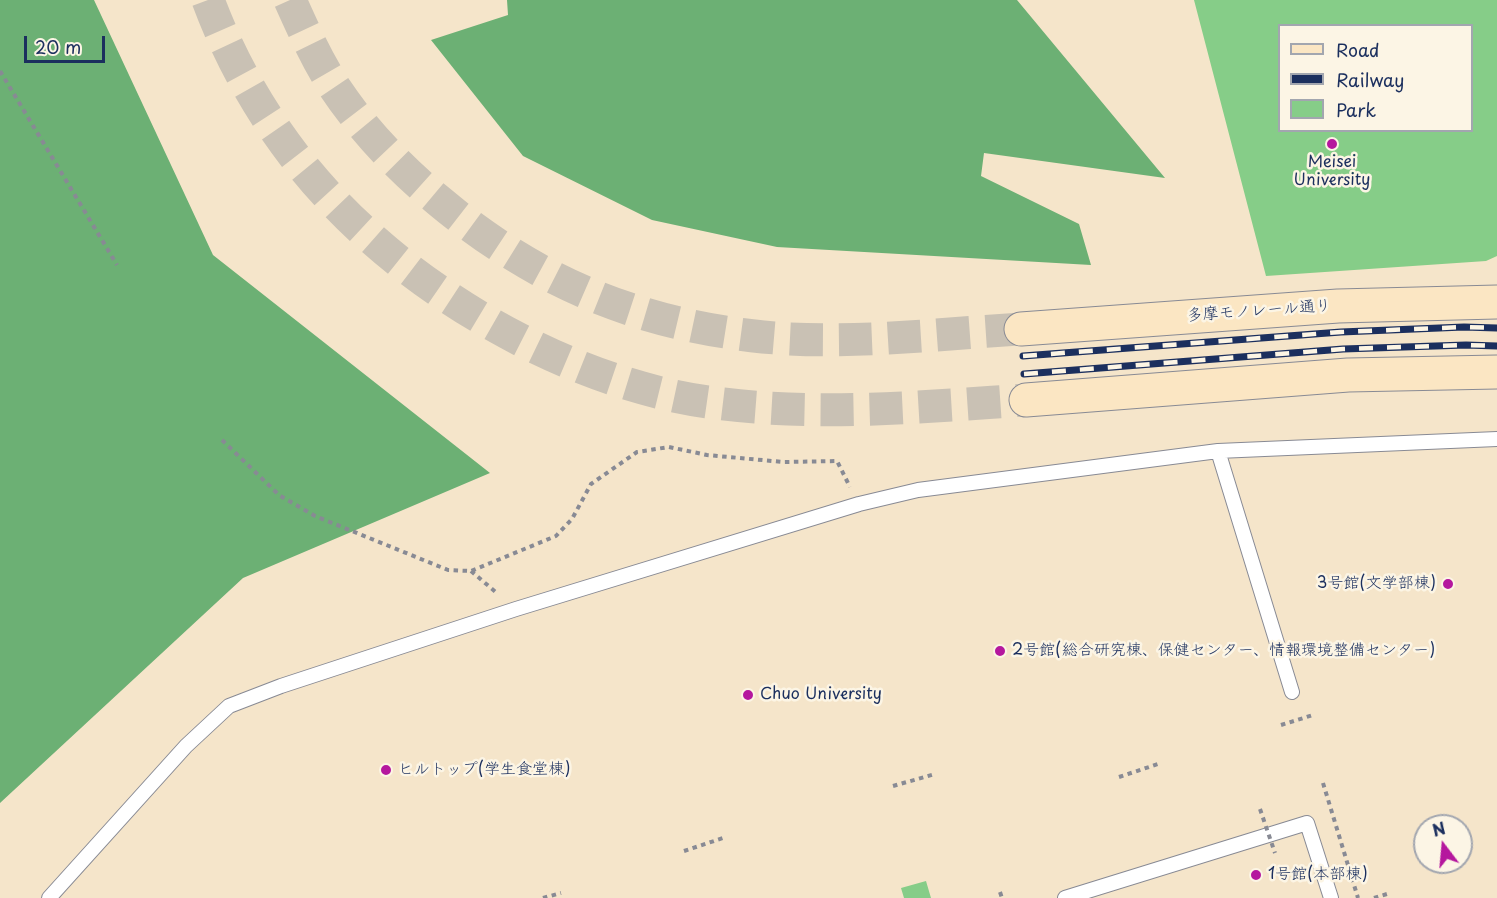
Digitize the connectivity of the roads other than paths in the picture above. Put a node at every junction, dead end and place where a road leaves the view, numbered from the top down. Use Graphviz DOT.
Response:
graph roads {
  1 [pos="1497,302"];
  2 [pos="1021,328"];
  3 [pos="1497,372"];
  4 [pos="1026,400"];
  5 [pos="1497,439"];
  6 [pos="1218,451"];
  7 [pos="1292,692"];
  8 [pos="1322,819"];
  9 [pos="1308,823"];
  10 [pos="49,898"];
  11 [pos="1065,898"];
  12 [pos="1331,898"];
  1 -- 2 [label="main road, 多摩モノレール通り"];
  3 -- 4 [label="main road"];
  5 -- 6 [label="lane"];
  6 -- 7 [label="lane"];
  6 -- 10 [label="lane"];
  8 -- 9 [label="lane"];
  9 -- 11 [label="lane"];
  9 -- 12 [label="lane"];
}
